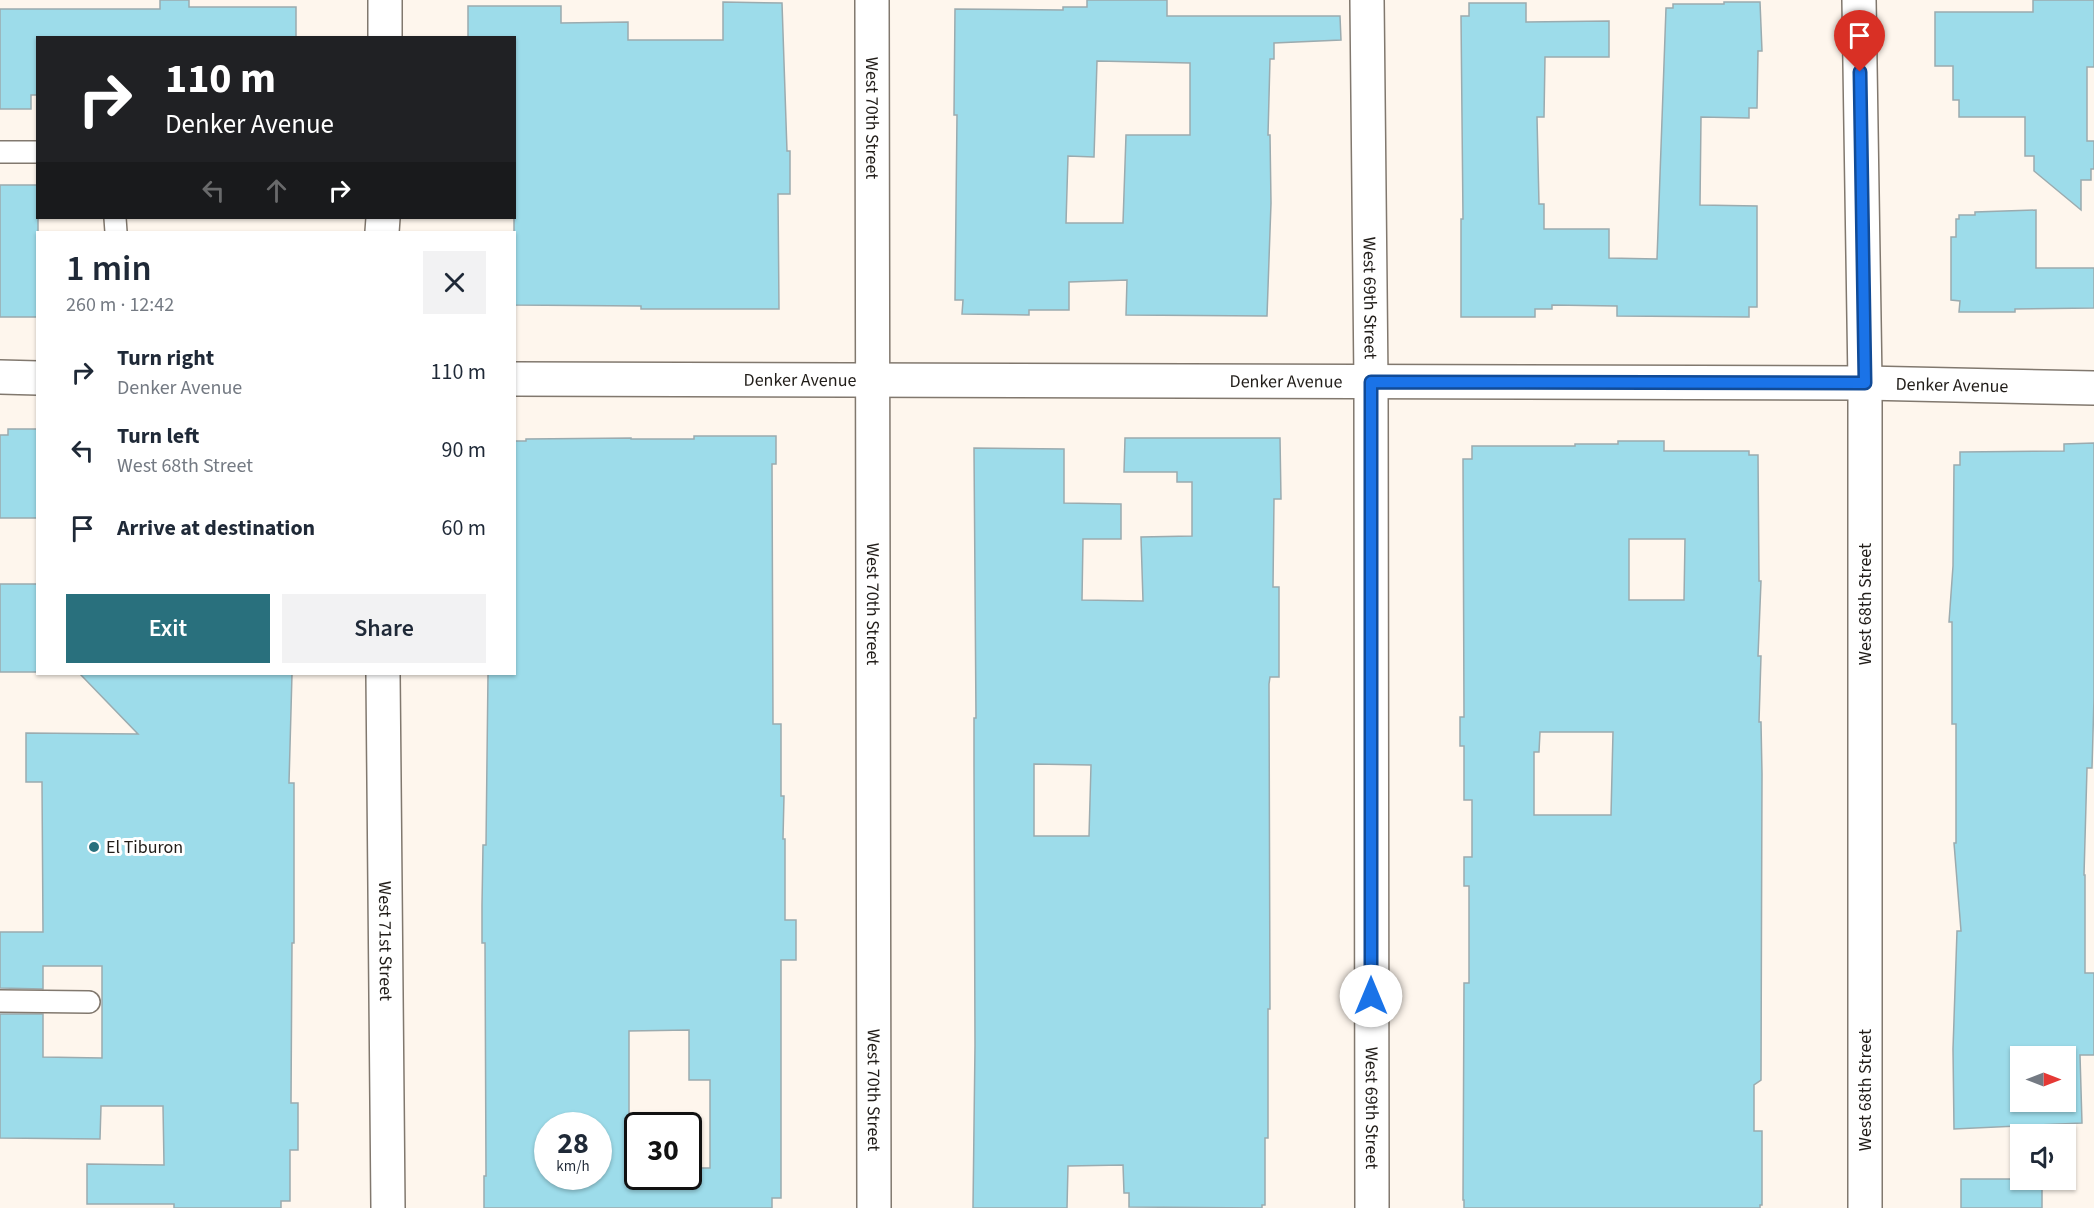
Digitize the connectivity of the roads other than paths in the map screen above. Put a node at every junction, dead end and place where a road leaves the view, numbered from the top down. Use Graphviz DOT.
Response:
graph roads {
  1 [pos="385,0"];
  2 [pos="872,0"];
  3 [pos="1367,0"];
  4 [pos="1859,0"];
  5 [pos="385,36"];
  6 [pos="0,152"];
  7 [pos="36,152"];
  8 [pos="0,377"];
  9 [pos="36,378"];
  10 [pos="516,379"];
  11 [pos="872,379"];
  12 [pos="1371,382"];
  13 [pos="1865,383"];
  14 [pos="2094,388"];
  15 [pos="383,675"];
  16 [pos="0,1001"];
  17 [pos="89,1002"];
  18 [pos="388,1208"];
  19 [pos="874,1208"];
  20 [pos="1372,1208"];
  21 [pos="1865,1208"];
  1 -- 5 [label="street"];
  2 -- 11 [label="street, West 70th Street"];
  3 -- 12 [label="street, West 69th Street"];
  4 -- 13 [label="street, West 68th Street"];
  6 -- 7 [label="lane"];
  8 -- 9 [label="street"];
  10 -- 11 [label="street, Denker Avenue"];
  11 -- 12 [label="street, Denker Avenue"];
  11 -- 19 [label="street, West 70th Street"];
  12 -- 13 [label="street, Denker Avenue"];
  12 -- 20 [label="street, West 69th Street"];
  13 -- 14 [label="street, Denker Avenue"];
  13 -- 21 [label="street, West 68th Street"];
  15 -- 18 [label="street, West 71st Street"];
  16 -- 17 [label="lane"];
}
